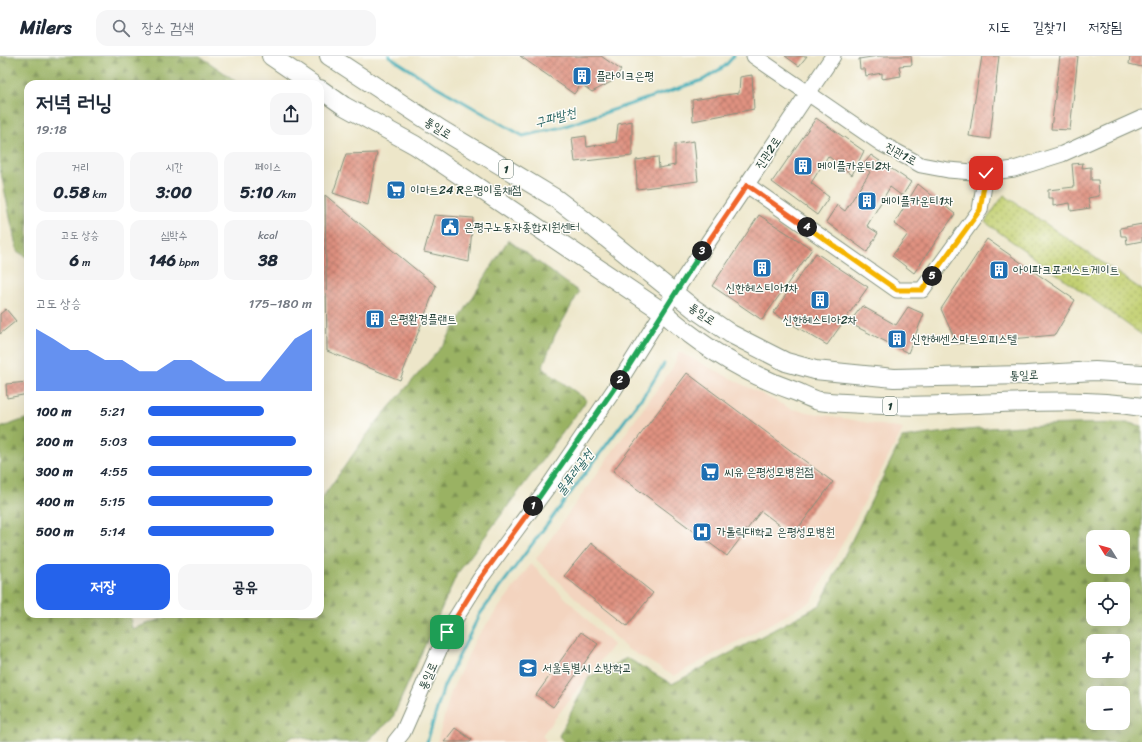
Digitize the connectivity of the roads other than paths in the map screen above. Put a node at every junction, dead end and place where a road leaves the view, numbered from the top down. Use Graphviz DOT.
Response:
graph roads {
  1 [pos="271,56"];
  2 [pos="329,56"];
  3 [pos="754,56"];
  4 [pos="833,56"];
  5 [pos="306,80"];
  6 [pos="324,93"];
  7 [pos="808,94"];
  8 [pos="1142,118"];
  9 [pos="986,173"];
  10 [pos="747,185"];
  11 [pos="674,293"];
  12 [pos="663,312"];
  13 [pos="1142,374"];
  14 [pos="1142,407"];
  15 [pos="395,742"];
  1 -- 5 [label="main road"];
  2 -- 11 [label="main road, 통일로 / 1"];
  3 -- 7 [label="street"];
  4 -- 7 [label="street, 진관2로"];
  6 -- 12 [label="main road, 통일로 / 1"];
  7 -- 9 [label="street, 진관1로"];
  7 -- 10 [label="street, 진관2로"];
  8 -- 9 [label="street, 진관1로"];
  9 -- 10 [label="street"];
  10 -- 11 [label="street, 진관2로"];
  11 -- 12 [label="street, 진관2로"];
  11 -- 13 [label="main road, 통일로 / 1"];
  12 -- 14 [label="main road, 통일로 / 1"];
  12 -- 15 [label="street, 통일로"];
}
